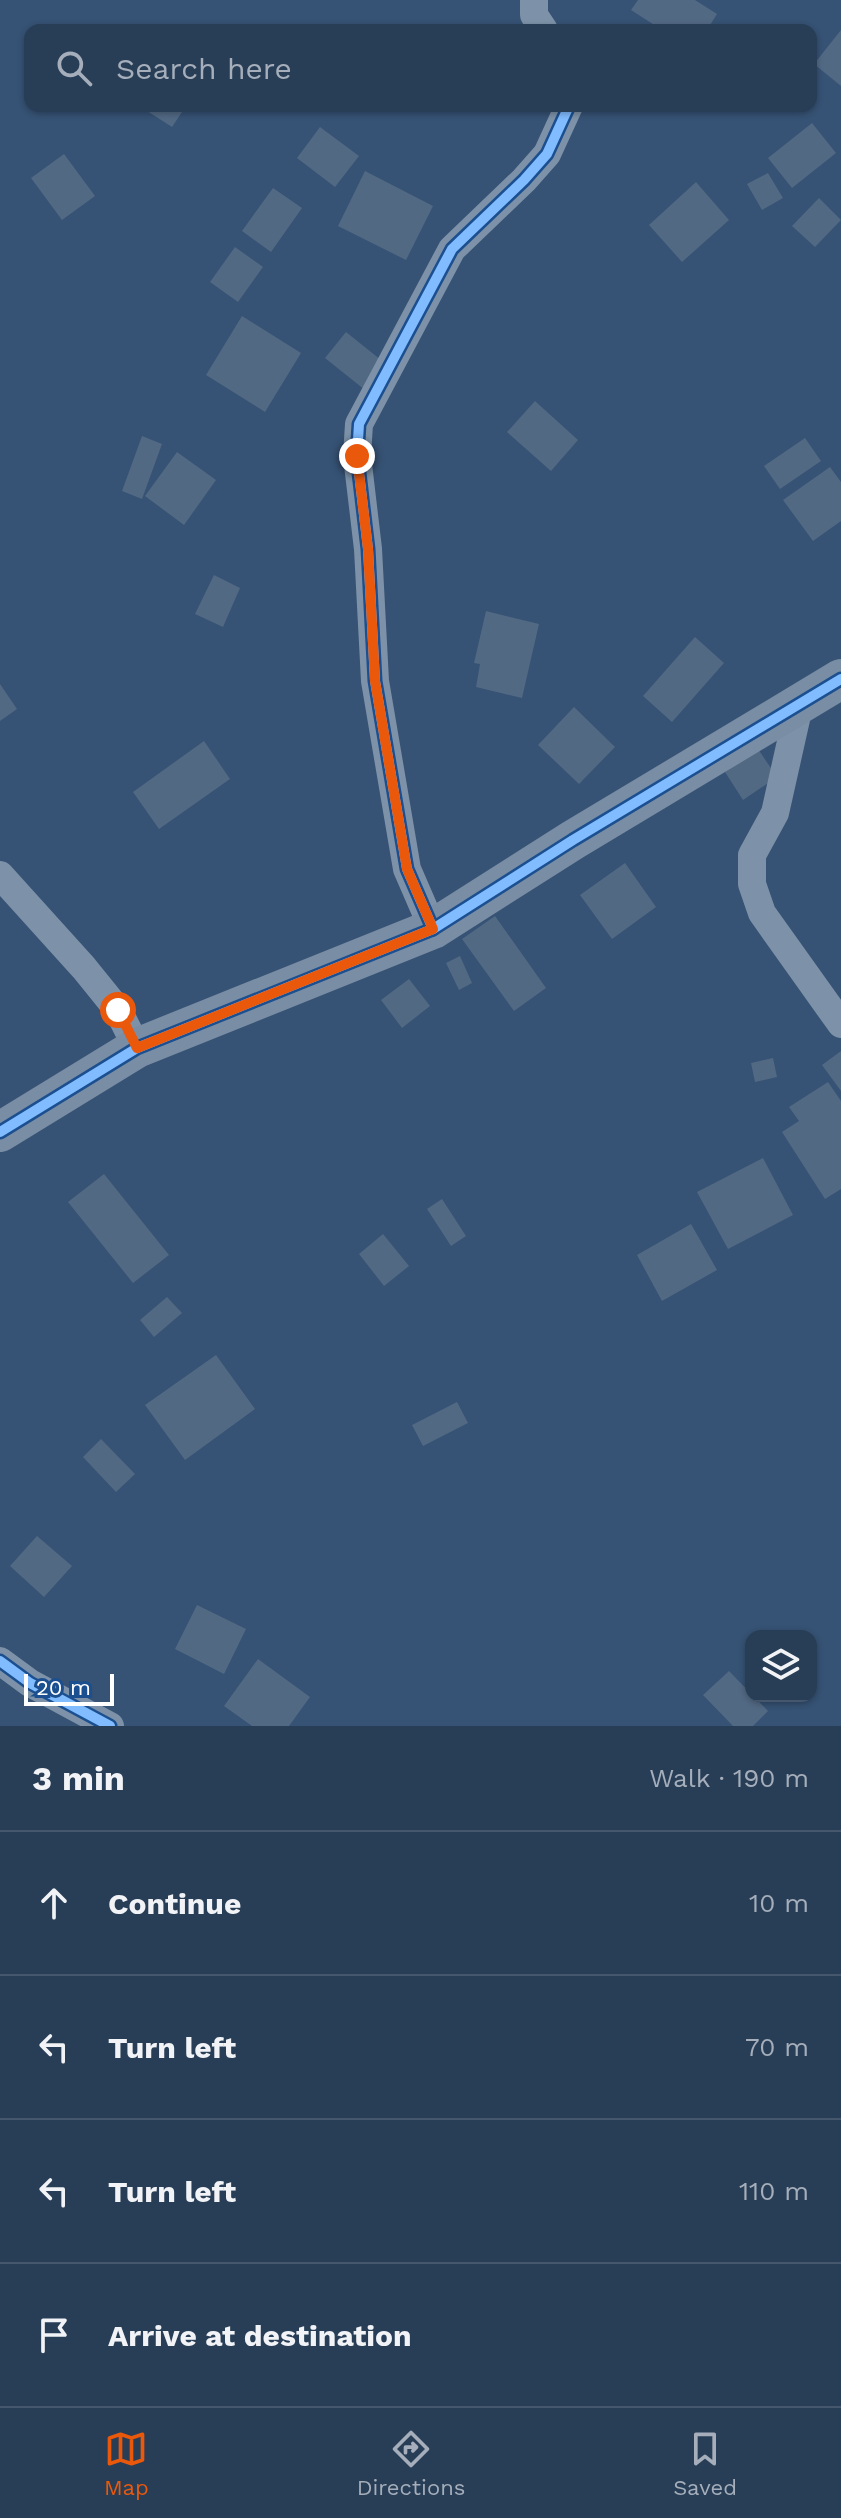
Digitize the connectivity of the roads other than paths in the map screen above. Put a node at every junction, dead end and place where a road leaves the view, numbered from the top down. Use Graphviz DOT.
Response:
graph roads {
  1 [pos="534,0"];
  2 [pos="540,24"];
  3 [pos="566,112"];
  4 [pos="841,679"];
  5 [pos="799,706"];
  6 [pos="0,875"];
  7 [pos="433,929"];
  8 [pos="841,1024"];
  9 [pos="137,1048"];
  10 [pos="0,1132"];
  11 [pos="0,1661"];
  12 [pos="95,1722"];
  1 -- 2 [label="street"];
  3 -- 7 [label="street"];
  4 -- 5 [label="street"];
  5 -- 7 [label="street"];
  5 -- 8 [label="street"];
  6 -- 9 [label="street"];
  7 -- 9 [label="street"];
  9 -- 10 [label="street"];
  11 -- 12 [label="street"];
}
